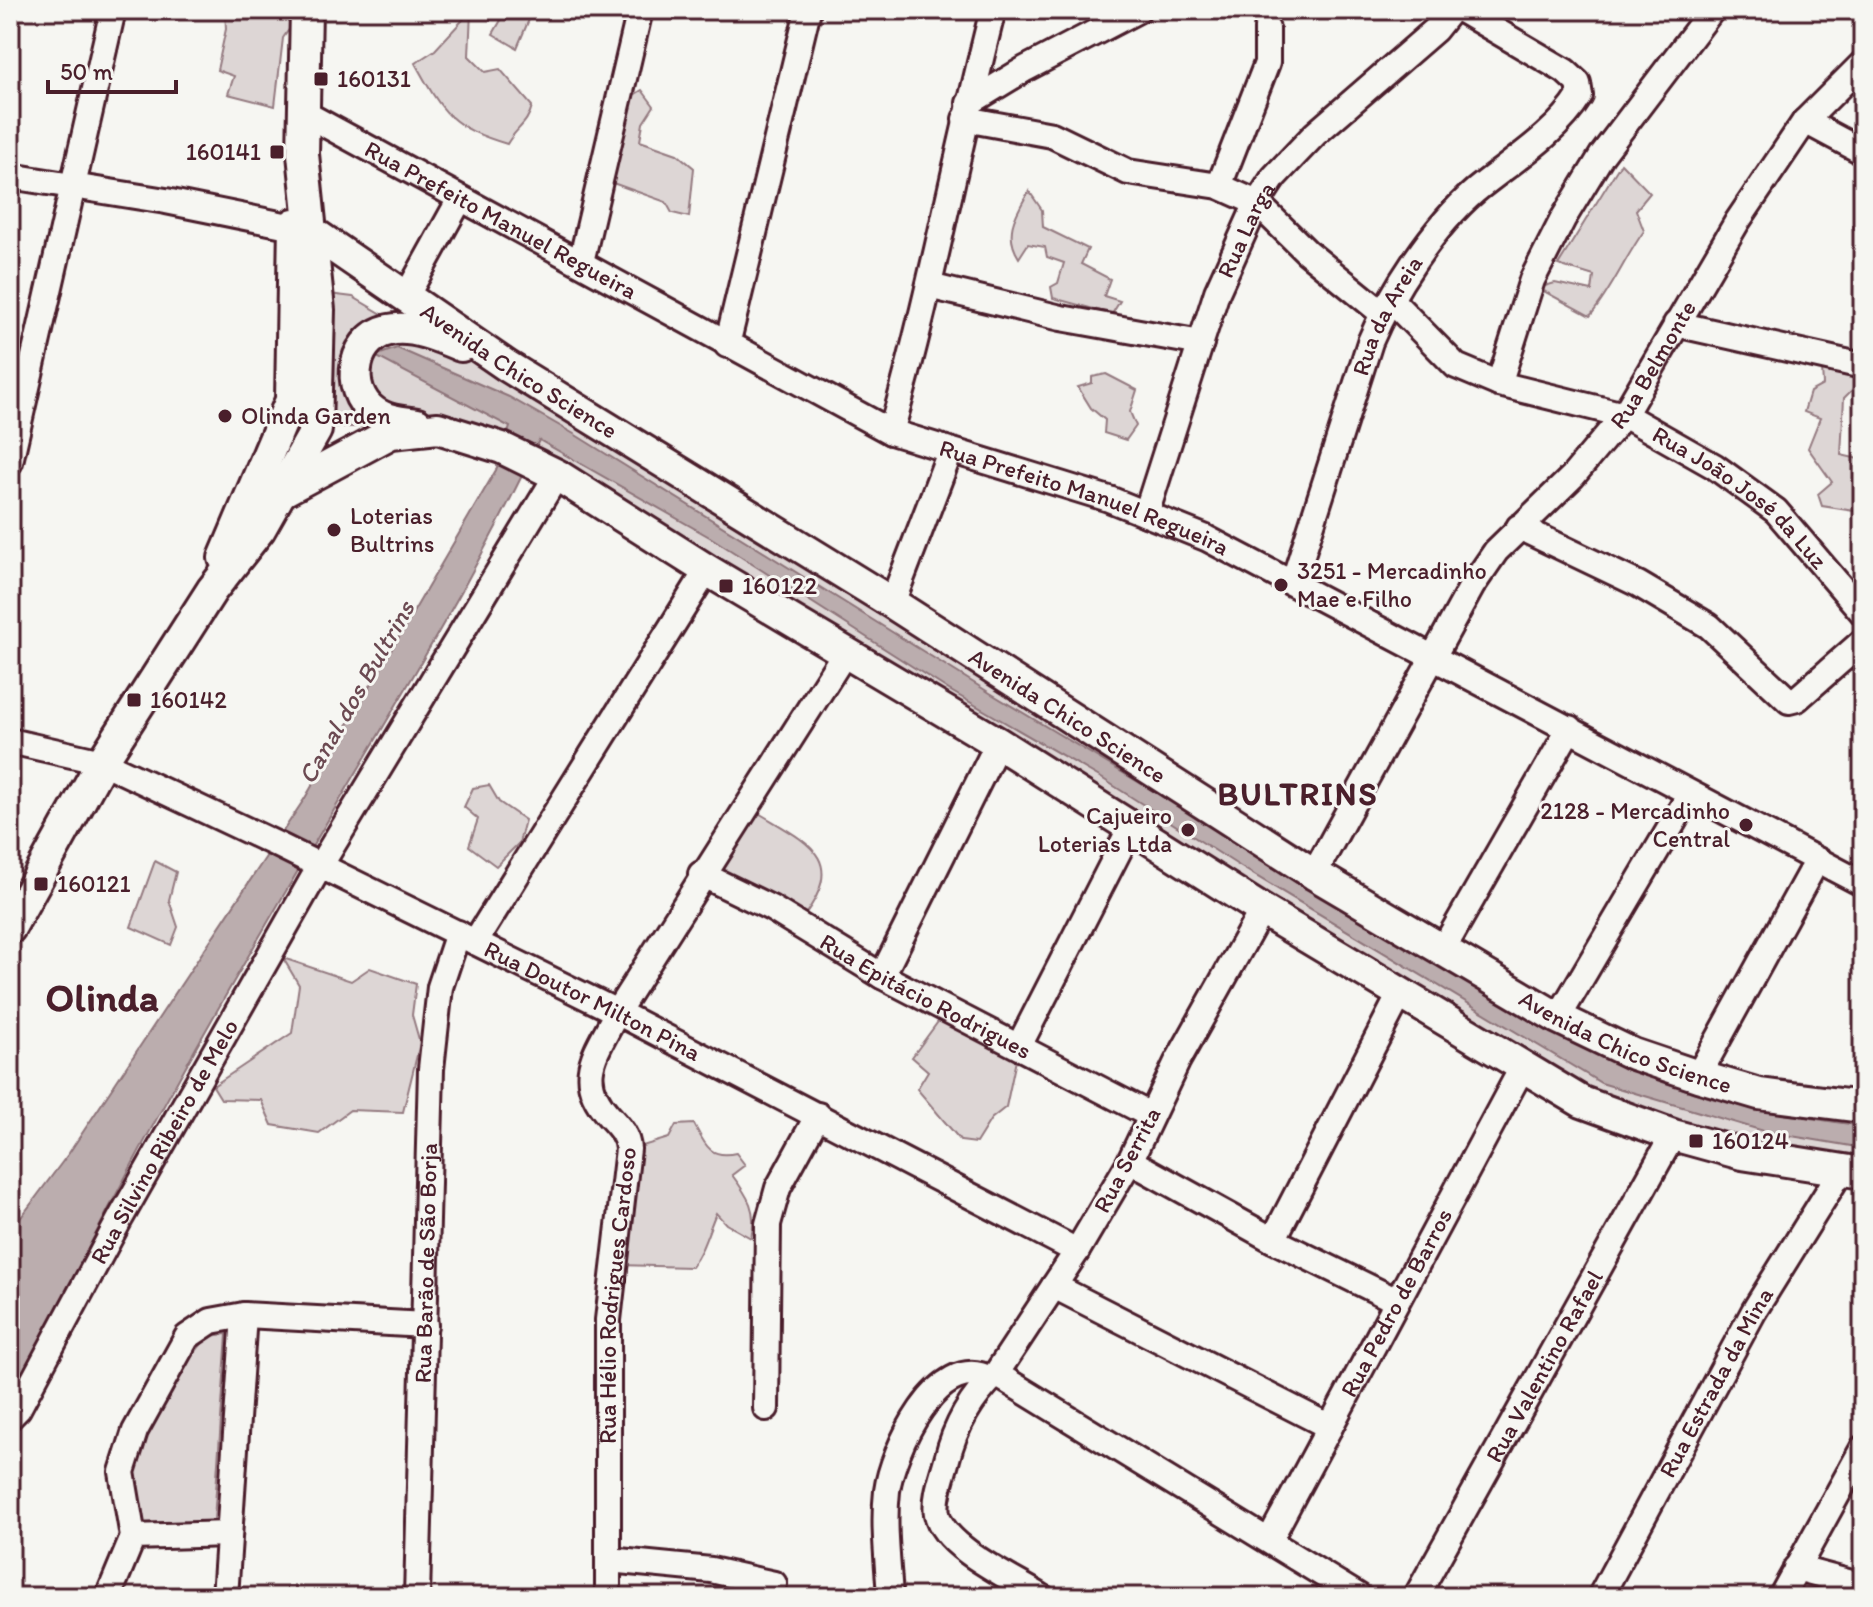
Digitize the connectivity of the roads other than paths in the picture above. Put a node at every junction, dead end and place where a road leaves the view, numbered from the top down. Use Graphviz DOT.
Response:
graph roads {
  1 [pos="113,10"];
  2 [pos="306,10"];
  3 [pos="640,10"];
  4 [pos="808,10"];
  5 [pos="993,10"];
  6 [pos="1138,10"];
  7 [pos="1451,10"];
  8 [pos="1461,10"];
  9 [pos="1709,11"];
  10 [pos="1267,29"];
  11 [pos="1863,63"];
  12 [pos="967,111"];
  13 [pos="304,113"];
  14 [pos="1805,121"];
  15 [pos="1863,152"];
  16 [pos="10,176"];
  17 [pos="72,185"];
  18 [pos="1219,186"];
  19 [pos="460,199"];
  20 [pos="1257,203"];
  21 [pos="303,230"];
  22 [pos="581,262"];
  23 [pos="929,286"];
  24 [pos="407,295"];
  25 [pos="1387,307"];
  26 [pos="1676,324"];
  27 [pos="1201,343"];
  28 [pos="727,345"];
  29 [pos="507,366"];
  30 [pos="1863,366"];
  31 [pos="1499,384"];
  32 [pos="291,400"];
  33 [pos="1624,415"];
  34 [pos="438,428"];
  35 [pos="316,430"];
  36 [pos="891,432"];
  37 [pos="391,433"];
  38 [pos="950,452"];
  39 [pos="10,462"];
  40 [pos="545,468"];
  41 [pos="285,490"];
  42 [pos="1146,514"];
  43 [pos="1519,527"];
  44 [pos="707,570"];
  45 [pos="1293,583"];
  46 [pos="212,590"];
  47 [pos="892,603"];
  48 [pos="1863,613"];
  49 [pos="1863,641"];
  50 [pos="846,651"];
  51 [pos="1434,660"];
  52 [pos="1570,728"];
  53 [pos="10,741"];
  54 [pos="998,743"];
  55 [pos="102,762"];
  56 [pos="1690,794"];
  57 [pos="1130,829"];
  58 [pos="1817,860"];
  59 [pos="316,864"];
  60 [pos="701,874"];
  61 [pos="1314,874"];
  62 [pos="1863,884"];
  63 [pos="1262,910"];
  64 [pos="10,928"];
  65 [pos="466,937"];
  66 [pos="1442,951"];
  67 [pos="882,976"];
  68 [pos="1400,994"];
  69 [pos="617,1012"];
  70 [pos="1558,1018"];
  71 [pos="1019,1046"];
  72 [pos="1523,1066"];
  73 [pos="1698,1076"];
  74 [pos="1863,1107"];
  75 [pos="818,1115"];
  76 [pos="1150,1115"];
  77 [pos="1673,1135"];
  78 [pos="1130,1161"];
  79 [pos="1852,1172"];
  80 [pos="1273,1240"];
  81 [pos="1077,1251"];
  82 [pos="1054,1286"];
  83 [pos="1397,1301"];
  84 [pos="244,1315"];
  85 [pos="425,1325"];
  86 [pos="993,1376"];
  87 [pos="766,1408"];
  88 [pos="10,1417"];
  89 [pos="1330,1427"];
  90 [pos="1863,1448"];
  91 [pos="1855,1481"];
  92 [pos="228,1534"];
  93 [pos="133,1537"];
  94 [pos="1270,1539"];
  95 [pos="609,1560"];
  96 [pos="1796,1568"];
  97 [pos="1863,1586"];
  98 [pos="772,1591"];
  99 [pos="108,1597"];
  100 [pos="225,1597"];
  101 [pos="417,1597"];
  102 [pos="608,1597"];
  103 [pos="890,1597"];
  104 [pos="1042,1597"];
  105 [pos="1360,1597"];
  106 [pos="1416,1597"];
  107 [pos="1600,1597"];
  108 [pos="1781,1597"];
  1 -- 17 [label="street"];
  2 -- 13 [label="main road"];
  3 -- 22 [label="street"];
  4 -- 28 [label="street"];
  5 -- 12 [label="street"];
  6 -- 12 [label="street"];
  7 -- 20 [label="street, Rua Larga"];
  8 -- 25 [label="street, Rua da Areia"];
  9 -- 31 [label="street"];
  10 -- 18 [label="street"];
  11 -- 14 [label="street, Rua Belmonte"];
  12 -- 18 [label="street"];
  12 -- 23 [label="street"];
  13 -- 19 [label="street, Rua Prefeito Manuel Regueira"];
  13 -- 21 [label="main road"];
  14 -- 15 [label="street"];
  14 -- 26 [label="street, Rua Belmonte"];
  16 -- 17 [label="street"];
  17 -- 21 [label="street"];
  17 -- 39 [label="street"];
  18 -- 20 [label="street"];
  19 -- 22 [label="street, Rua Prefeito Manuel Regueira"];
  19 -- 24 [label="street"];
  20 -- 25 [label="street, Rua João José da Luz"];
  20 -- 27 [label="street, Rua Larga"];
  21 -- 24 [label="main road, Avenida Chico Science"];
  21 -- 32 [label="main road"];
  21 -- 35 [label="main road"];
  22 -- 28 [label="street, Rua Prefeito Manuel Regueira"];
  23 -- 27 [label="street"];
  23 -- 36 [label="street"];
  24 -- 29 [label="main road, Avenida Chico Science"];
  25 -- 31 [label="street, Rua João José da Luz"];
  25 -- 45 [label="street, Rua da Areia"];
  26 -- 30 [label="street"];
  26 -- 33 [label="street, Rua Belmonte"];
  27 -- 42 [label="street, Rua Larga"];
  28 -- 36 [label="street, Rua Prefeito Manuel Regueira"];
  29 -- 34 [label="main road"];
  29 -- 47 [label="main road, Avenida Chico Science"];
  31 -- 33 [label="street, Rua João José da Luz"];
  32 -- 35 [label="main road"];
  32 -- 46 [label="main road"];
  33 -- 43 [label="street, Rua Belmonte"];
  33 -- 48 [label="street, Rua João José da Luz"];
  34 -- 37 [label="main road"];
  34 -- 40 [label="main road"];
  35 -- 37 [label="main road"];
  35 -- 41 [label="main road"];
  36 -- 38 [label="street, Rua Prefeito Manuel Regueira"];
  37 -- 41 [label="main road"];
  38 -- 42 [label="street, Rua Prefeito Manuel Regueira"];
  38 -- 47 [label="street"];
  40 -- 44 [label="main road"];
  40 -- 59 [label="street, Rua Silvino Ribeiro de Melo"];
  41 -- 46 [label="main road"];
  42 -- 45 [label="street, Rua Prefeito Manuel Regueira"];
  43 -- 49 [label="street"];
  43 -- 51 [label="street, Rua Belmonte"];
  44 -- 50 [label="main road"];
  44 -- 65 [label="street, Rua Barão de São Borja"];
  45 -- 51 [label="street, Rua Prefeito Manuel Regueira"];
  46 -- 55 [label="main road"];
  47 -- 61 [label="main road, Avenida Chico Science"];
  50 -- 54 [label="main road"];
  50 -- 60 [label="street"];
  51 -- 52 [label="street, Rua Prefeito Manuel Regueira"];
  51 -- 61 [label="street"];
  52 -- 56 [label="street, Rua Prefeito Manuel Regueira"];
  52 -- 66 [label="street"];
  53 -- 55 [label="street, Rua Doutor Milton Pina"];
  54 -- 57 [label="main road"];
  54 -- 67 [label="street"];
  55 -- 59 [label="street, Rua Doutor Milton Pina"];
  55 -- 64 [label="main road"];
  56 -- 58 [label="street, Rua Prefeito Manuel Regueira"];
  56 -- 70 [label="street"];
  57 -- 63 [label="main road"];
  57 -- 71 [label="street"];
  58 -- 62 [label="street, Rua Prefeito Manuel Regueira"];
  58 -- 73 [label="street"];
  59 -- 65 [label="street, Rua Doutor Milton Pina"];
  59 -- 88 [label="street, Rua Silvino Ribeiro de Melo"];
  60 -- 67 [label="street, Rua Epitácio Rodrigues"];
  60 -- 69 [label="street"];
  61 -- 66 [label="main road, Avenida Chico Science"];
  63 -- 68 [label="main road"];
  63 -- 76 [label="street, Rua Serrita"];
  65 -- 69 [label="street, Rua Doutor Milton Pina"];
  65 -- 85 [label="street, Rua Barão de São Borja"];
  66 -- 70 [label="main road, Avenida Chico Science"];
  67 -- 71 [label="street, Rua Epitácio Rodrigues"];
  68 -- 72 [label="main road"];
  68 -- 80 [label="street"];
  69 -- 75 [label="street, Rua Doutor Milton Pina"];
  69 -- 95 [label="street, Rua Hélio Rodrigues Cardoso"];
  70 -- 73 [label="main road, Avenida Chico Science"];
  71 -- 76 [label="street, Rua Epitácio Rodrigues"];
  72 -- 77 [label="main road"];
  72 -- 83 [label="street, Rua Pedro de Barros"];
  73 -- 74 [label="main road, Avenida Chico Science"];
  75 -- 81 [label="street, Rua Doutor Milton Pina"];
  75 -- 87 [label="street"];
  76 -- 78 [label="street, Rua Serrita"];
  77 -- 79 [label="main road"];
  77 -- 106 [label="street, Rua Valentino Rafael"];
  78 -- 80 [label="street"];
  78 -- 81 [label="street, Rua Serrita"];
  79 -- 107 [label="street, Rua Estrada da Mina"];
  80 -- 83 [label="street"];
  81 -- 82 [label="street, Rua Serrita"];
  82 -- 86 [label="street, Rua Serrita"];
  82 -- 89 [label="street"];
  83 -- 89 [label="street, Rua Pedro de Barros"];
  84 -- 85 [label="street"];
  84 -- 92 [label="street"];
  84 -- 93 [label="street"];
  85 -- 101 [label="street, Rua Barão de São Borja"];
  86 -- 94 [label="street"];
  86 -- 103 [label="street"];
  86 -- 104 [label="street, Rua Serrita"];
  89 -- 94 [label="street, Rua Pedro de Barros"];
  90 -- 91 [label="street"];
  91 -- 96 [label="street"];
  92 -- 93 [label="street"];
  92 -- 100 [label="street"];
  93 -- 99 [label="street"];
  94 -- 105 [label="street"];
  95 -- 98 [label="street"];
  95 -- 102 [label="street, Rua Hélio Rodrigues Cardoso"];
  96 -- 97 [label="street"];
  96 -- 108 [label="street"];
}
